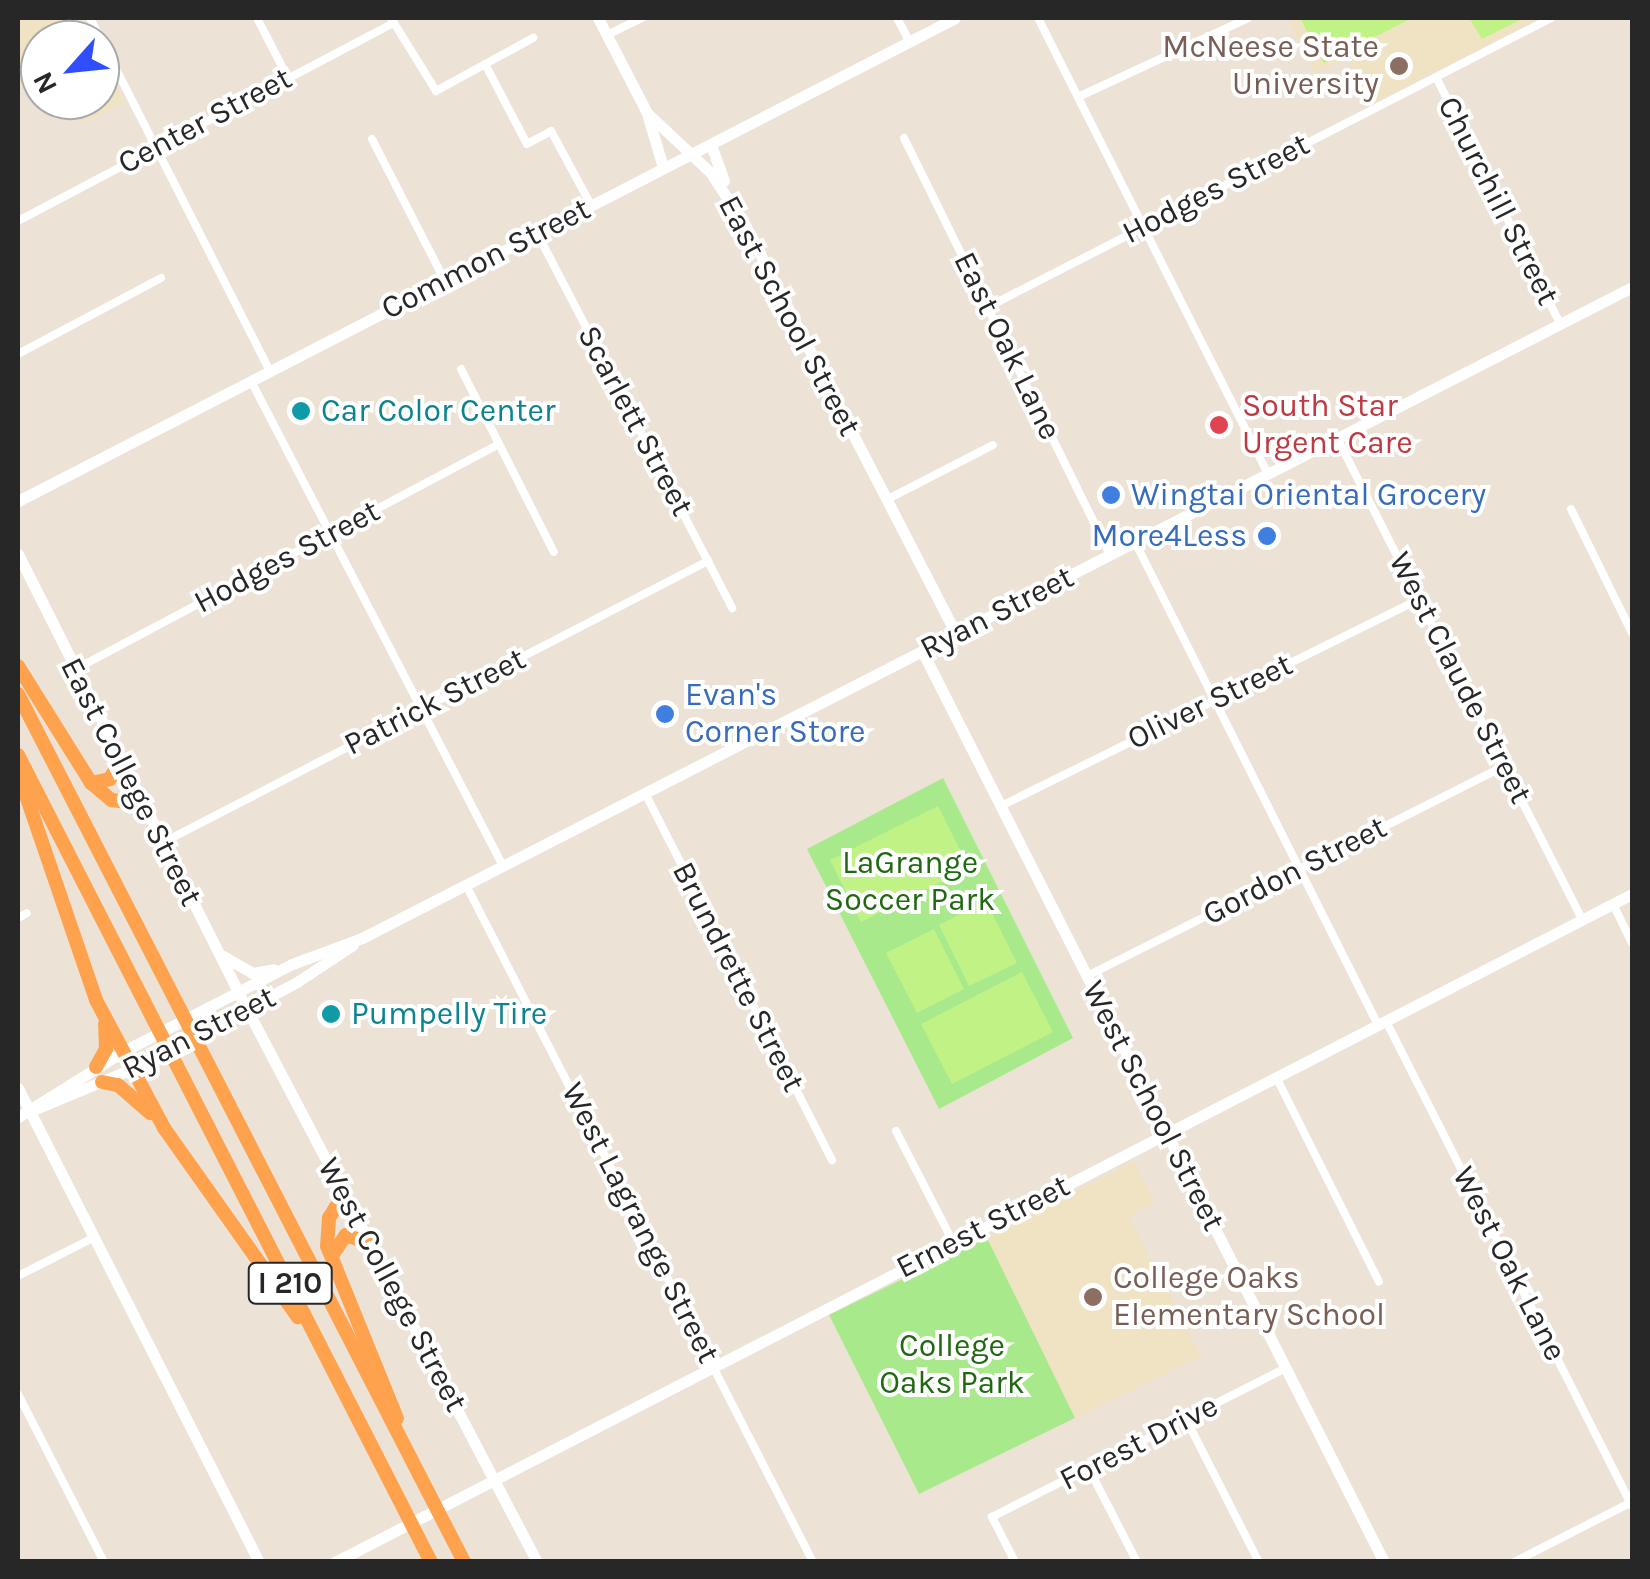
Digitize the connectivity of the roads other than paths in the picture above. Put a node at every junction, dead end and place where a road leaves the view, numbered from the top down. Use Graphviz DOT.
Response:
graph roads {
  1 [pos="90,18"];
  2 [pos="257,18"];
  3 [pos="598,18"];
  4 [pos="642,18"];
  5 [pos="897,18"];
  6 [pos="955,18"];
  7 [pos="1038,18"];
  8 [pos="1248,18"];
  9 [pos="1551,18"];
  10 [pos="392,20"];
  11 [pos="607,35"];
  12 [pos="533,38"];
  13 [pos="909,41"];
  14 [pos="485,64"];
  15 [pos="1436,77"];
  16 [pos="288,78"];
  17 [pos="1078,97"];
  18 [pos="646,113"];
  19 [pos="904,138"];
  20 [pos="372,139"];
  21 [pos="711,144"];
  22 [pos="155,148"];
  23 [pos="692,153"];
  24 [pos="663,166"];
  25 [pos="592,205"];
  26 [pos="18,221"];
  27 [pos="745,226"];
  28 [pos="1143,226"];
  29 [pos="537,233"];
  30 [pos="161,278"];
  31 [pos="444,281"];
  32 [pos="1632,287"];
  33 [pos="988,307"];
  34 [pos="1560,324"];
  35 [pos="18,354"];
  36 [pos="461,369"];
  37 [pos="270,371"];
  38 [pos="251,380"];
  39 [pos="1338,438"];
  40 [pos="499,444"];
  41 [pos="994,445"];
  42 [pos="1268,474"];
  43 [pos="886,500"];
  44 [pos="18,501"];
  45 [pos="1572,510"];
  46 [pos="332,534"];
  47 [pos="1135,542"];
  48 [pos="554,552"];
  49 [pos="18,554"];
  50 [pos="1110,554"];
  51 [pos="708,561"];
  52 [pos="1420,598"];
  53 [pos="732,608"];
  54 [pos="956,634"];
  55 [pos="1632,634"];
  56 [pos="922,651"];
  57 [pos="18,666"];
  58 [pos="74,670"];
  59 [pos="18,694"];
  60 [pos="1213,700"];
  61 [pos="422,708"];
  62 [pos="18,754"];
  63 [pos="120,761"];
  64 [pos="1504,766"];
  65 [pos="18,772"];
  66 [pos="91,783"];
  67 [pos="645,793"];
  68 [pos="143,804"];
  69 [pos="1001,806"];
  70 [pos="162,843"];
  71 [pos="503,866"];
  72 [pos="1299,869"];
  73 [pos="466,884"];
  74 [pos="1632,894"];
  75 [pos="1613,904"];
  76 [pos="1582,919"];
  77 [pos="362,938"];
  78 [pos="1632,943"];
  79 [pos="216,950"];
  80 [pos="292,964"];
  81 [pos="1088,976"];
  82 [pos="238,992"];
  83 [pos="96,1000"];
  84 [pos="246,1009"];
  85 [pos="1382,1023"];
  86 [pos="124,1051"];
  87 [pos="96,1066"];
  88 [pos="134,1068"];
  89 [pos="1276,1076"];
  90 [pos="102,1082"];
  91 [pos="18,1088"];
  92 [pos="23,1114"];
  93 [pos="896,1131"];
  94 [pos="1166,1132"];
  95 [pos="170,1137"];
  96 [pos="832,1160"];
  97 [pos="344,1194"];
  98 [pos="93,1238"];
  99 [pos="953,1242"];
  100 [pos="371,1244"];
  101 [pos="332,1260"];
  102 [pos="18,1276"];
  103 [pos="1379,1282"];
  104 [pos="713,1365"];
  105 [pos="1286,1368"];
  106 [pos="18,1394"];
  107 [pos="356,1412"];
  108 [pos="1186,1419"];
  109 [pos="415,1465"];
  110 [pos="1089,1468"];
  111 [pos="494,1478"];
  112 [pos="1632,1503"];
  113 [pos="104,1562"];
  114 [pos="259,1562"];
  115 [pos="335,1562"];
  116 [pos="431,1562"];
  117 [pos="464,1562"];
  118 [pos="537,1562"];
  119 [pos="813,1562"];
  120 [pos="1014,1562"];
  121 [pos="1136,1562"];
  122 [pos="1258,1562"];
  123 [pos="1384,1562"];
  124 [pos="1514,1562"];
  1 -- 22 [label="street"];
  2 -- 16 [label="street"];
  3 -- 11 [label="street, East School Street"];
  4 -- 11 [label="street"];
  5 -- 13 [label="street"];
  6 -- 13 [label="street, Common Street"];
  7 -- 17 [label="street"];
  8 -- 17 [label="street"];
  9 -- 15 [label="street, Hodges Street"];
  10 -- 14 [label="street"];
  10 -- 16 [label="street, Center Street"];
  11 -- 18 [label="street, East School Street"];
  12 -- 14 [label="street"];
  13 -- 21 [label="street, Common Street"];
  14 -- 25 [label="street"];
  15 -- 28 [label="street, Hodges Street"];
  15 -- 34 [label="street, Churchill Street"];
  16 -- 22 [label="street, Center Street"];
  17 -- 28 [label="street"];
  18 -- 23 [label="street, East School Street"];
  18 -- 24 [label="street"];
  19 -- 33 [label="street, East Oak Lane"];
  20 -- 31 [label="street"];
  21 -- 23 [label="street, Common Street"];
  21 -- 27 [label="street"];
  22 -- 26 [label="street, Center Street"];
  22 -- 37 [label="street"];
  23 -- 24 [label="street, Common Street"];
  23 -- 27 [label="street, East School Street"];
  24 -- 25 [label="street, Common Street"];
  25 -- 29 [label="street, Common Street"];
  27 -- 43 [label="street, East School Street"];
  28 -- 33 [label="street, Hodges Street"];
  28 -- 42 [label="street"];
  29 -- 31 [label="street, Common Street"];
  29 -- 51 [label="street, Scarlett Street"];
  30 -- 35 [label="street"];
  31 -- 37 [label="street, Common Street"];
  32 -- 34 [label="street, Ryan Street"];
  33 -- 50 [label="street, East Oak Lane"];
  34 -- 39 [label="street, Ryan Street"];
  36 -- 40 [label="street"];
  37 -- 38 [label="street, Common Street"];
  38 -- 44 [label="street, Common Street"];
  38 -- 46 [label="street"];
  39 -- 42 [label="street, Ryan Street"];
  39 -- 52 [label="street, West Claude Street"];
  40 -- 46 [label="street, Hodges Street"];
  40 -- 48 [label="street"];
  41 -- 43 [label="street"];
  42 -- 47 [label="street, Ryan Street"];
  43 -- 54 [label="street, East School Street"];
  45 -- 55 [label="street"];
  46 -- 58 [label="street, Hodges Street"];
  46 -- 61 [label="street"];
  47 -- 50 [label="street, Ryan Street"];
  47 -- 60 [label="street, West Oak Lane"];
  49 -- 58 [label="street, East College Street"];
  50 -- 54 [label="street, Ryan Street"];
  51 -- 53 [label="street, Scarlett Street"];
  51 -- 61 [label="street, Patrick Street"];
  52 -- 60 [label="street, Oliver Street"];
  52 -- 64 [label="street, West Claude Street"];
  54 -- 56 [label="street, Ryan Street"];
  56 -- 67 [label="street, Ryan Street"];
  56 -- 69 [label="street, West School Street"];
  57 -- 66 [label="highway"];
  58 -- 63 [label="street, East College Street"];
  59 -- 109 [label="highway, I 210"];
  60 -- 69 [label="street, Oliver Street"];
  60 -- 72 [label="street, West Oak Lane"];
  61 -- 70 [label="street, Patrick Street"];
  61 -- 71 [label="street"];
  62 -- 107 [label="highway, I 210"];
  63 -- 66 [label="highway"];
  63 -- 68 [label="street, East College Street"];
  64 -- 72 [label="street, Gordon Street"];
  64 -- 76 [label="street, West Claude Street"];
  65 -- 83 [label="highway"];
  66 -- 68 [label="highway"];
  67 -- 71 [label="street, Ryan Street"];
  67 -- 96 [label="street, Brundrette Street"];
  68 -- 70 [label="street, East College Street"];
  69 -- 81 [label="street, West School Street"];
  70 -- 79 [label="street, East College Street"];
  71 -- 73 [label="street, Ryan Street"];
  72 -- 81 [label="street, Gordon Street"];
  72 -- 85 [label="street, West Oak Lane"];
  73 -- 77 [label="street, Ryan Street"];
  73 -- 104 [label="street, West Lagrange Street"];
  74 -- 75 [label="street, Ernest Street"];
  75 -- 76 [label="street, Ernest Street"];
  75 -- 78 [label="street"];
  76 -- 85 [label="street, Ernest Street"];
  77 -- 80 [label="street, Ryan Street"];
  77 -- 84 [label="street, Ryan Street"];
  79 -- 80 [label="street"];
  79 -- 82 [label="street, East College Street"];
  80 -- 82 [label="street, Ryan Street"];
  81 -- 94 [label="street, West School Street"];
  82 -- 84 [label="street, East College Street"];
  82 -- 86 [label="street, Ryan Street"];
  83 -- 86 [label="highway"];
  83 -- 87 [label="highway"];
  84 -- 88 [label="street, Ryan Street"];
  84 -- 97 [label="street, West College Street"];
  85 -- 89 [label="street, Ernest Street"];
  85 -- 112 [label="street, West Oak Lane"];
  86 -- 87 [label="street, Ryan Street"];
  86 -- 88 [label="highway"];
  87 -- 92 [label="street, Ryan Street"];
  88 -- 90 [label="street, Ryan Street"];
  88 -- 95 [label="highway"];
  89 -- 94 [label="street, Ernest Street"];
  89 -- 103 [label="street"];
  90 -- 92 [label="street, Ryan Street"];
  90 -- 95 [label="highway"];
  91 -- 92 [label="street"];
  92 -- 98 [label="street"];
  93 -- 99 [label="street"];
  94 -- 99 [label="street, Ernest Street"];
  94 -- 105 [label="street, West School Street"];
  95 -- 107 [label="highway"];
  97 -- 100 [label="street, West College Street"];
  97 -- 101 [label="highway"];
  98 -- 102 [label="street"];
  98 -- 114 [label="street"];
  99 -- 104 [label="street, Ernest Street"];
  100 -- 101 [label="highway"];
  100 -- 111 [label="street, West College Street"];
  101 -- 109 [label="highway"];
  104 -- 111 [label="street, Ernest Street"];
  104 -- 119 [label="street, West Lagrange Street"];
  105 -- 108 [label="street, Forest Drive"];
  105 -- 123 [label="street, West School Street"];
  106 -- 113 [label="street"];
  107 -- 116 [label="highway, I 210"];
  108 -- 110 [label="street, Forest Drive"];
  108 -- 122 [label="street"];
  109 -- 117 [label="highway, I 210"];
  110 -- 120 [label="street, Forest Drive"];
  110 -- 121 [label="street"];
  111 -- 115 [label="street, Ernest Street"];
  111 -- 118 [label="street, West College Street"];
  112 -- 124 [label="street"];
}
